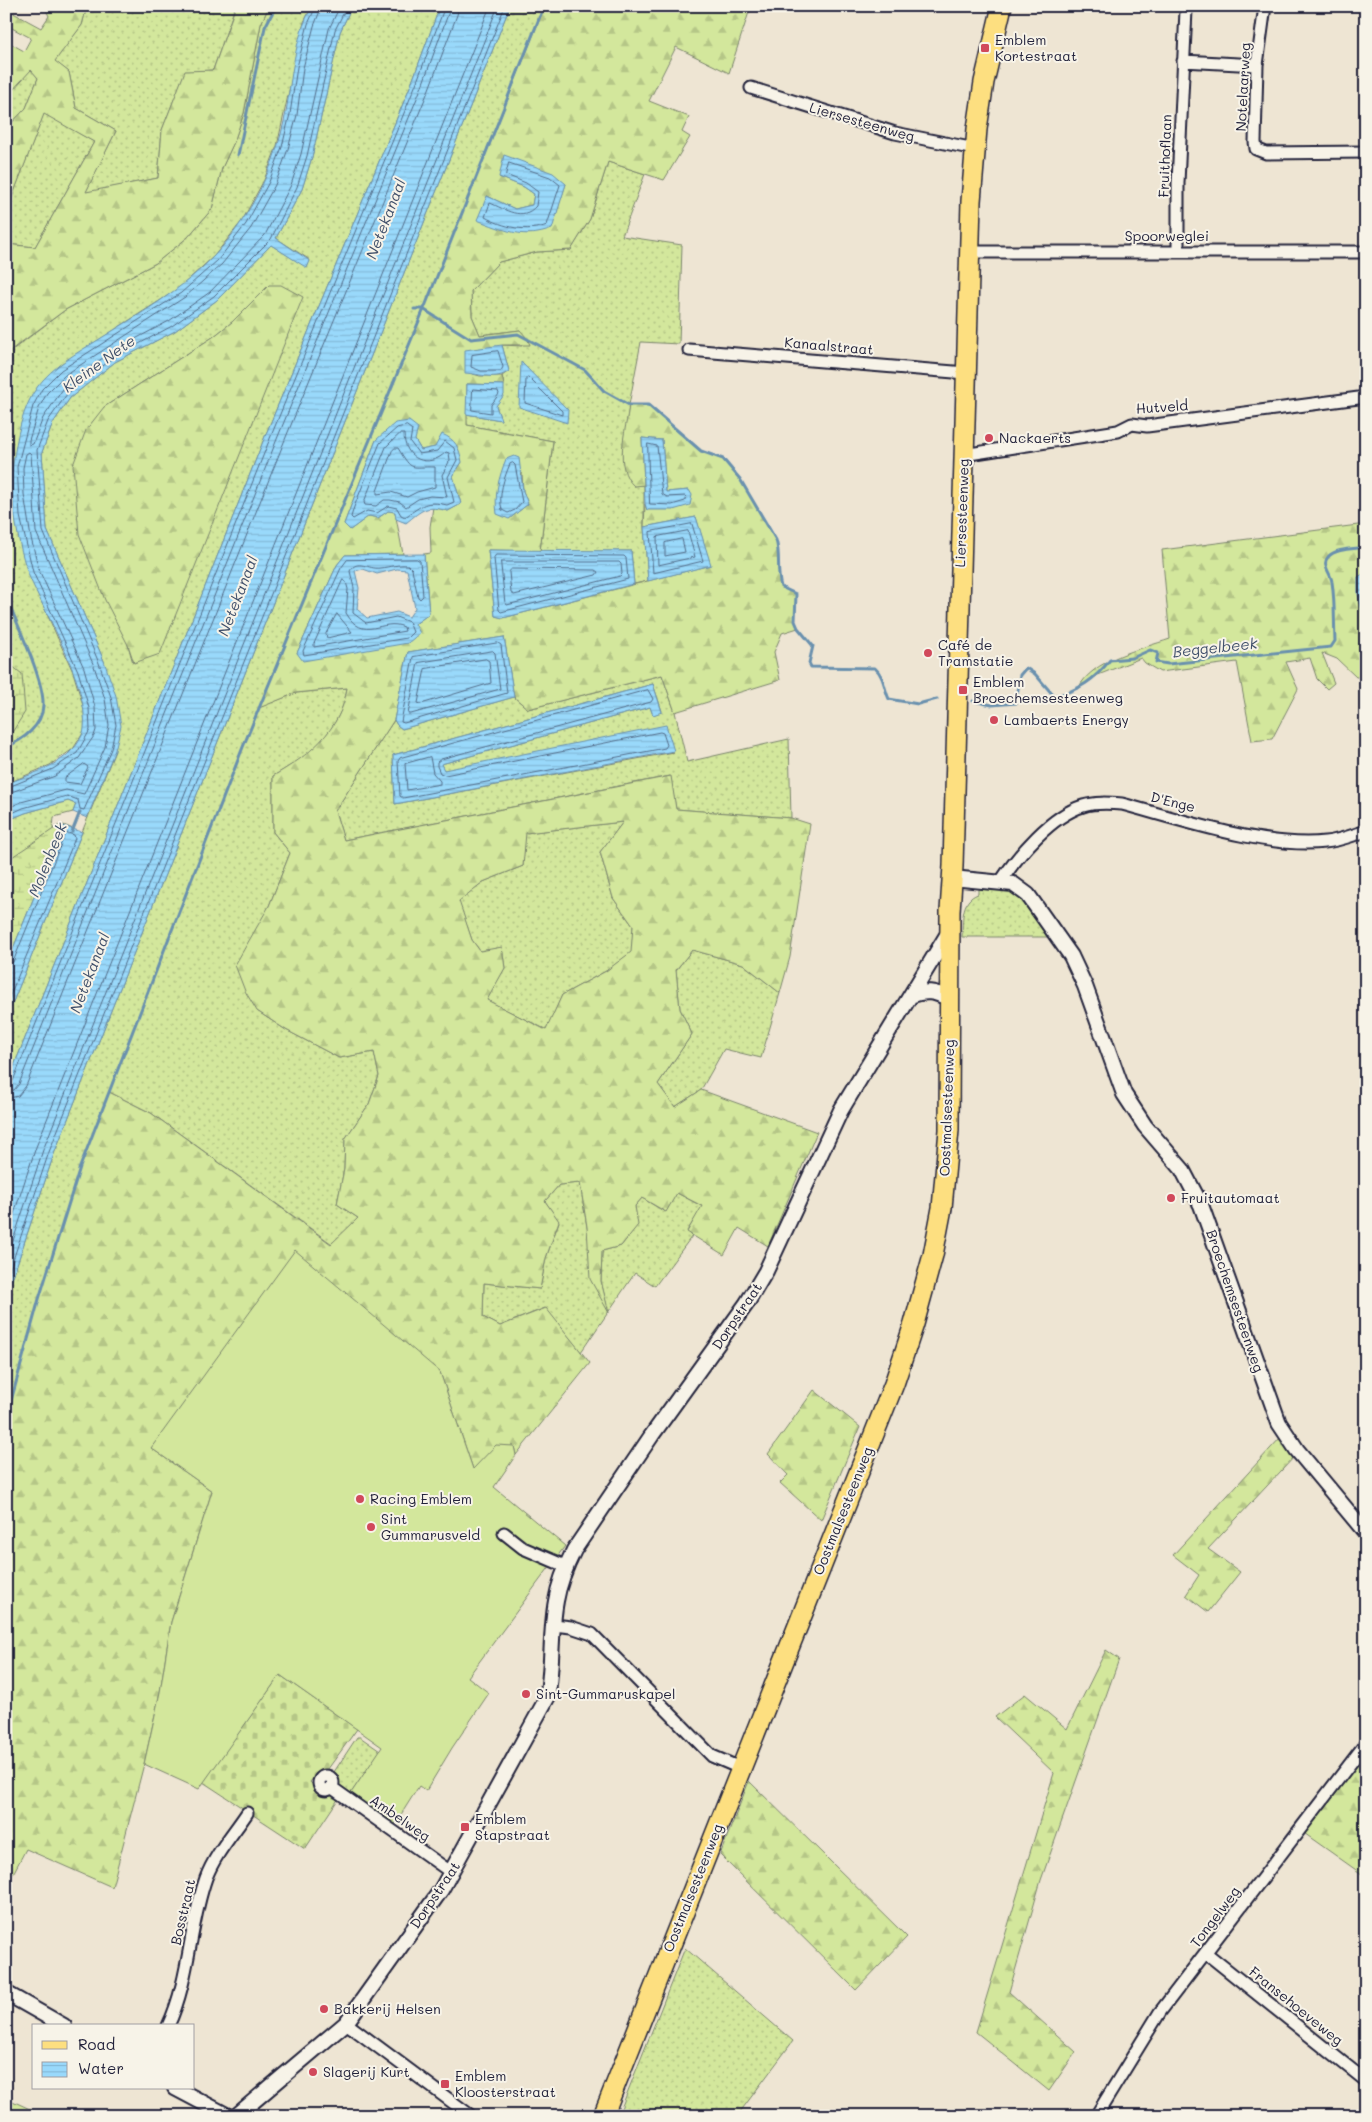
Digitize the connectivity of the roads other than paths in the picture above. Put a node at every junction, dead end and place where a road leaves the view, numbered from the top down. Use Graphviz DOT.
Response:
graph roads {
  1 [pos="1002,6"];
  2 [pos="1188,6"];
  3 [pos="1266,6"];
  4 [pos="1183,61"];
  5 [pos="1257,65"];
  6 [pos="750,88"];
  7 [pos="975,149"];
  8 [pos="1366,152"];
  9 [pos="1178,251"];
  10 [pos="969,252"];
  11 [pos="1366,252"];
  12 [pos="690,350"];
  13 [pos="966,373"];
  14 [pos="1366,397"];
  15 [pos="963,455"];
  16 [pos="1366,830"];
  17 [pos="952,878"];
  18 [pos="1000,881"];
  19 [pos="949,932"];
  20 [pos="914,990"];
  21 [pos="950,991"];
  22 [pos="504,1533"];
  23 [pos="1366,1533"];
  24 [pos="565,1566"];
  25 [pos="554,1625"];
  26 [pos="1366,1743"];
  27 [pos="740,1768"];
  28 [pos="331,1788"];
  29 [pos="247,1813"];
  30 [pos="452,1873"];
  31 [pos="1206,1953"];
  32 [pos="6,1994"];
  33 [pos="346,2023"];
  34 [pos="60,2024"];
  35 [pos="169,2024"];
  36 [pos="1366,2081"];
  37 [pos="180,2090"];
  38 [pos="228,2116"];
  39 [pos="236,2116"];
  40 [pos="471,2116"];
  41 [pos="602,2116"];
  42 [pos="1096,2116"];
  1 -- 7 [label="main road, Liersesteenweg"];
  2 -- 4 [label="street, Fruithoflaan"];
  3 -- 5 [label="street, Notelaarweg"];
  4 -- 5 [label="street"];
  4 -- 9 [label="street, Fruithoflaan"];
  5 -- 8 [label="street, Notelaarweg"];
  6 -- 7 [label="street, Liersesteenweg"];
  7 -- 10 [label="main road, Liersesteenweg"];
  9 -- 10 [label="street, Spoorweglei"];
  9 -- 11 [label="street, Spoorweglei"];
  10 -- 13 [label="main road, Liersesteenweg"];
  12 -- 13 [label="street, Kanaalstraat"];
  13 -- 15 [label="main road, Liersesteenweg"];
  14 -- 15 [label="street, Hutveld"];
  15 -- 17 [label="main road, Liersesteenweg"];
  16 -- 18 [label="street, D'Enge"];
  17 -- 18 [label="street, Broechemsesteenweg"];
  17 -- 19 [label="main road, Oostmalsesteenweg"];
  18 -- 23 [label="street, Broechemsesteenweg"];
  19 -- 20 [label="street, Dorpstraat"];
  19 -- 21 [label="main road, Oostmalsesteenweg"];
  20 -- 21 [label="street"];
  20 -- 24 [label="street, Dorpstraat"];
  21 -- 27 [label="main road, Oostmalsesteenweg"];
  22 -- 24 [label="street"];
  24 -- 25 [label="street, Dorpstraat"];
  25 -- 27 [label="street"];
  25 -- 30 [label="street, Dorpstraat"];
  26 -- 31 [label="street, Tongelweg"];
  27 -- 41 [label="main road, Oostmalsesteenweg"];
  28 -- 30 [label="street, Ambelweg"];
  29 -- 35 [label="street, Bosstraat"];
  30 -- 33 [label="street, Dorpstraat"];
  31 -- 36 [label="street, Fransehoeveweg"];
  31 -- 42 [label="street, Tongelweg"];
  32 -- 34 [label="street"];
  33 -- 39 [label="street, Dorpstraat"];
  33 -- 40 [label="street"];
  37 -- 38 [label="street"];
}
